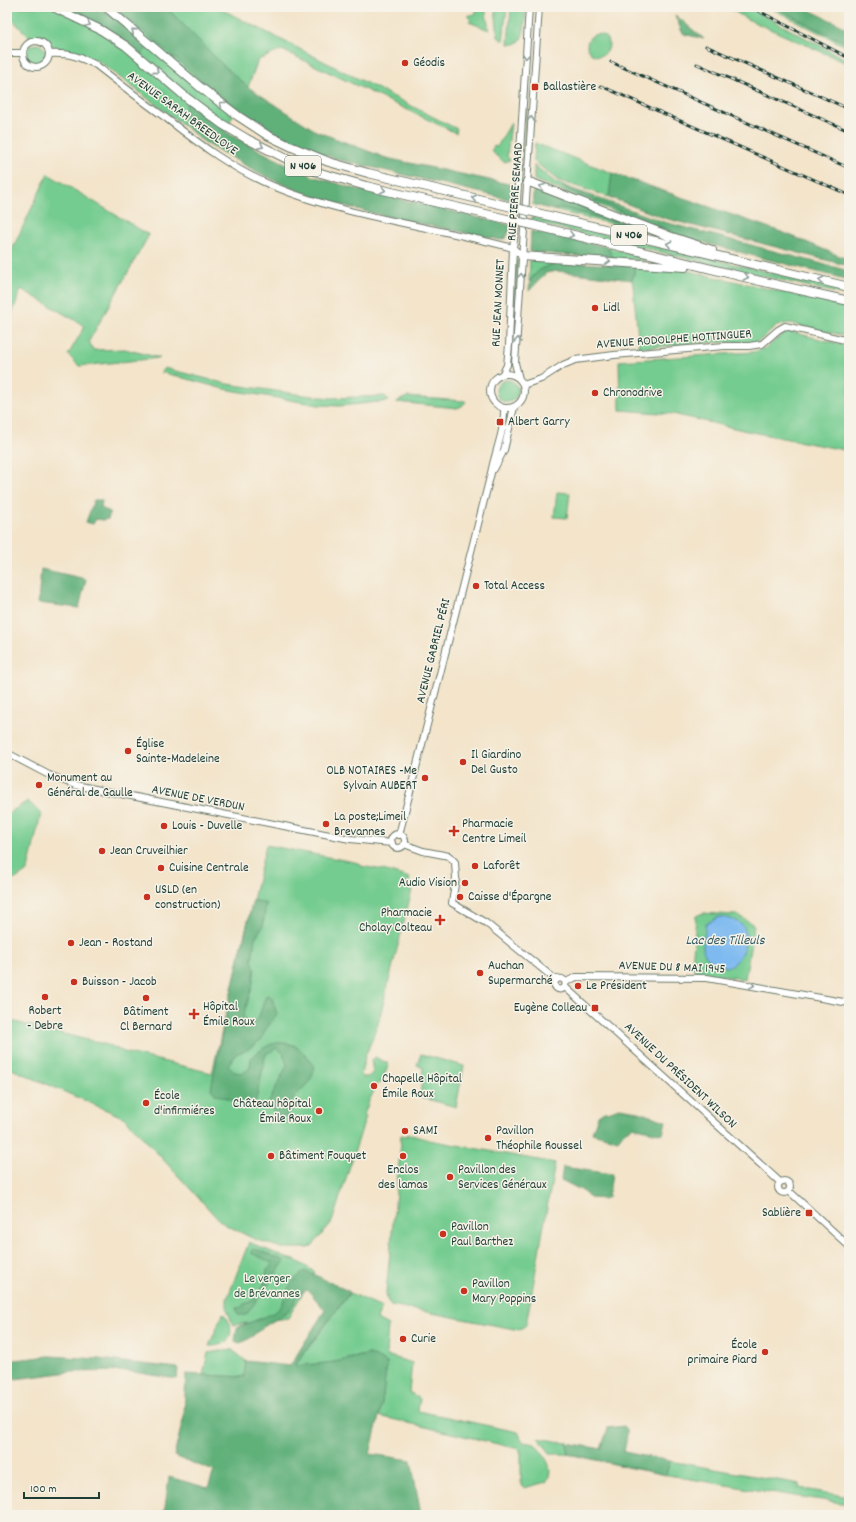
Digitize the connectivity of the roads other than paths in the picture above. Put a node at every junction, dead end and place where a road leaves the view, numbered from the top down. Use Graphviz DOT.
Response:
graph roads {
  1 [pos="54,7"];
  2 [pos="106,7"];
  3 [pos="530,7"];
  4 [pos="539,7"];
  5 [pos="7,52"];
  6 [pos="22,53"];
  7 [pos="50,54"];
  8 [pos="518,182"];
  9 [pos="527,182"];
  10 [pos="513,248"];
  11 [pos="522,256"];
  12 [pos="721,256"];
  13 [pos="708,268"];
  14 [pos="849,287"];
  15 [pos="849,301"];
  16 [pos="849,341"];
  17 [pos="503,373"];
  18 [pos="519,378"];
  19 [pos="523,385"];
  20 [pos="514,407"];
  21 [pos="504,408"];
  22 [pos="491,473"];
  23 [pos="7,753"];
  24 [pos="399,834"];
  25 [pos="392,843"];
  26 [pos="404,844"];
  27 [pos="556,980"];
  28 [pos="565,984"];
  29 [pos="849,1003"];
  30 [pos="849,1246"];
  1 -- 13 [label="highway, N 406, one-way, bridge"];
  12 -- 2 [label="highway, N 406, one-way, bridge"];
  3 -- 8 [label="street, RUE JEAN MONNET, one-way"];
  9 -- 4 [label="street, RUE PIERRE SEMARD, one-way"];
  5 -- 6 [label="street"];
  6 -- 7 [label="street"];
  6 -- 7 [label="street"];
  7 -- 10 [label="street, AVENUE SARAH BREEDLOVE"];
  8 -- 9 [label="street"];
  8 -- 10 [label="street, RUE JEAN MONNET"];
  9 -- 11 [label="street, RUE PIERRE SEMARD"];
  12 -- 9 [label="highway, one-way"];
  10 -- 11 [label="street"];
  10 -- 17 [label="street, RUE JEAN MONNET"];
  11 -- 13 [label="highway, one-way"];
  18 -- 11 [label="street, RUE PIERRE SEMARD, one-way"];
  14 -- 12 [label="highway, N 406, one-way"];
  13 -- 15 [label="highway, N 406, one-way"];
  16 -- 19 [label="street, AVENUE RODOLPHE HOTTINGUER"];
  17 -- 18 [label="street"];
  17 -- 21 [label="street"];
  18 -- 19 [label="street"];
  19 -- 20 [label="street"];
  20 -- 21 [label="street"];
  20 -- 22 [label="street, AVENUE GABRIEL PÉRI"];
  21 -- 22 [label="street, AVENUE GABRIEL PÉRI"];
  22 -- 24 [label="street, AVENUE GABRIEL PÉRI"];
  23 -- 25 [label="street, AVENUE DE VERDUN"];
  24 -- 25 [label="street"];
  24 -- 26 [label="street"];
  25 -- 26 [label="street"];
  26 -- 27 [label="street"];
  27 -- 28 [label="street"];
  27 -- 28 [label="street"];
  28 -- 29 [label="street, AVENUE DU 8 MAI 1945, one-way"];
  28 -- 30 [label="street, AVENUE DU PRÉSIDENT WILSON"];
}
